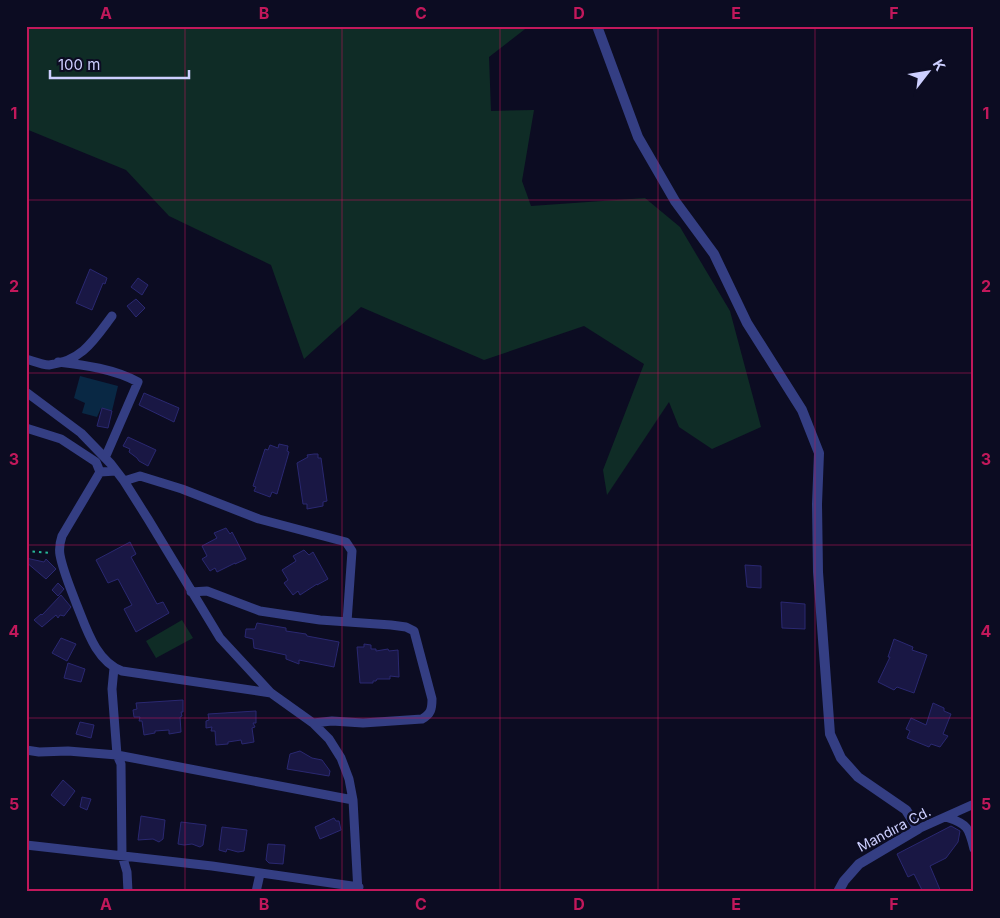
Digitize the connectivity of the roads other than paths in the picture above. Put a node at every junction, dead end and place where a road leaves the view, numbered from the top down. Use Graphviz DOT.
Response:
graph roads {
  1 [pos="597,26"];
  2 [pos="112,316"];
  3 [pos="26,359"];
  4 [pos="58,362"];
  5 [pos="26,392"];
  6 [pos="26,428"];
  7 [pos="105,458"];
  8 [pos="116,471"];
  9 [pos="100,472"];
  10 [pos="124,480"];
  11 [pos="191,592"];
  12 [pos="347,622"];
  13 [pos="114,668"];
  14 [pos="272,693"];
  15 [pos="313,723"];
  16 [pos="26,750"];
  17 [pos="117,755"];
  18 [pos="353,800"];
  19 [pos="974,804"];
  20 [pos="949,816"];
  21 [pos="918,829"];
  22 [pos="26,845"];
  23 [pos="974,849"];
  24 [pos="122,855"];
  25 [pos="260,874"];
  26 [pos="358,889"];
  27 [pos="128,892"];
  28 [pos="256,892"];
  29 [pos="838,892"];
  1 -- 21 [label="street"];
  2 -- 4 [label="street"];
  3 -- 4 [label="street"];
  4 -- 7 [label="street"];
  5 -- 7 [label="street"];
  6 -- 9 [label="street"];
  7 -- 8 [label="street"];
  8 -- 9 [label="street"];
  8 -- 10 [label="street"];
  9 -- 13 [label="street"];
  10 -- 11 [label="street"];
  10 -- 12 [label="street"];
  11 -- 12 [label="street"];
  11 -- 14 [label="street"];
  12 -- 15 [label="street"];
  13 -- 14 [label="street"];
  13 -- 17 [label="street"];
  14 -- 15 [label="street"];
  15 -- 18 [label="street"];
  16 -- 17 [label="street"];
  17 -- 18 [label="street"];
  17 -- 24 [label="street"];
  18 -- 26 [label="street"];
  19 -- 20 [label="street, Mandıra Cd."];
  20 -- 21 [label="street, Mandıra Cd."];
  20 -- 23 [label="street"];
  21 -- 29 [label="street, Mandıra Cd."];
  22 -- 24 [label="street"];
  24 -- 25 [label="street"];
  24 -- 27 [label="street"];
  25 -- 26 [label="street"];
  25 -- 28 [label="street"];
}
